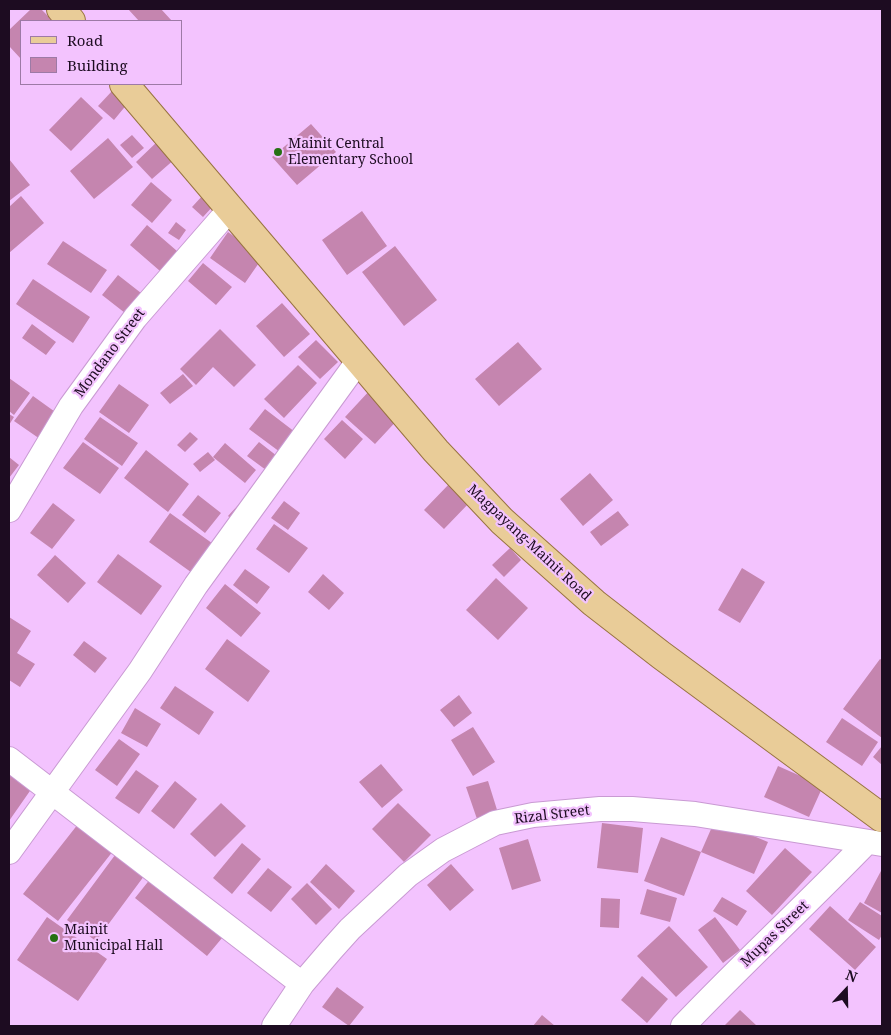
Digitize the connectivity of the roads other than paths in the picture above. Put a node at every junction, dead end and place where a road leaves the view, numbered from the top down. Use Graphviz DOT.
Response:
graph roads {
  1 [pos="60,9"];
  2 [pos="70,20"];
  3 [pos="125,85"];
  4 [pos="230,209"];
  5 [pos="359,360"];
  6 [pos="9,510"];
  7 [pos="9,759"];
  8 [pos="54,792"];
  9 [pos="882,818"];
  10 [pos="875,843"];
  11 [pos="9,852"];
  12 [pos="302,984"];
  13 [pos="274,1026"];
  14 [pos="683,1026"];
  1 -- 2 [label="main road"];
  3 -- 4 [label="main road, Magpayang-Mainit Road"];
  4 -- 5 [label="main road, Magpayang-Mainit Road"];
  4 -- 6 [label="street, Mondano Street"];
  5 -- 8 [label="street"];
  5 -- 9 [label="main road, Magpayang-Mainit Road"];
  7 -- 8 [label="street"];
  8 -- 11 [label="street"];
  8 -- 12 [label="street"];
  10 -- 12 [label="street, Rizal Street"];
  10 -- 14 [label="street, Mupas Street"];
  12 -- 13 [label="street, Rizal Street"];
}
